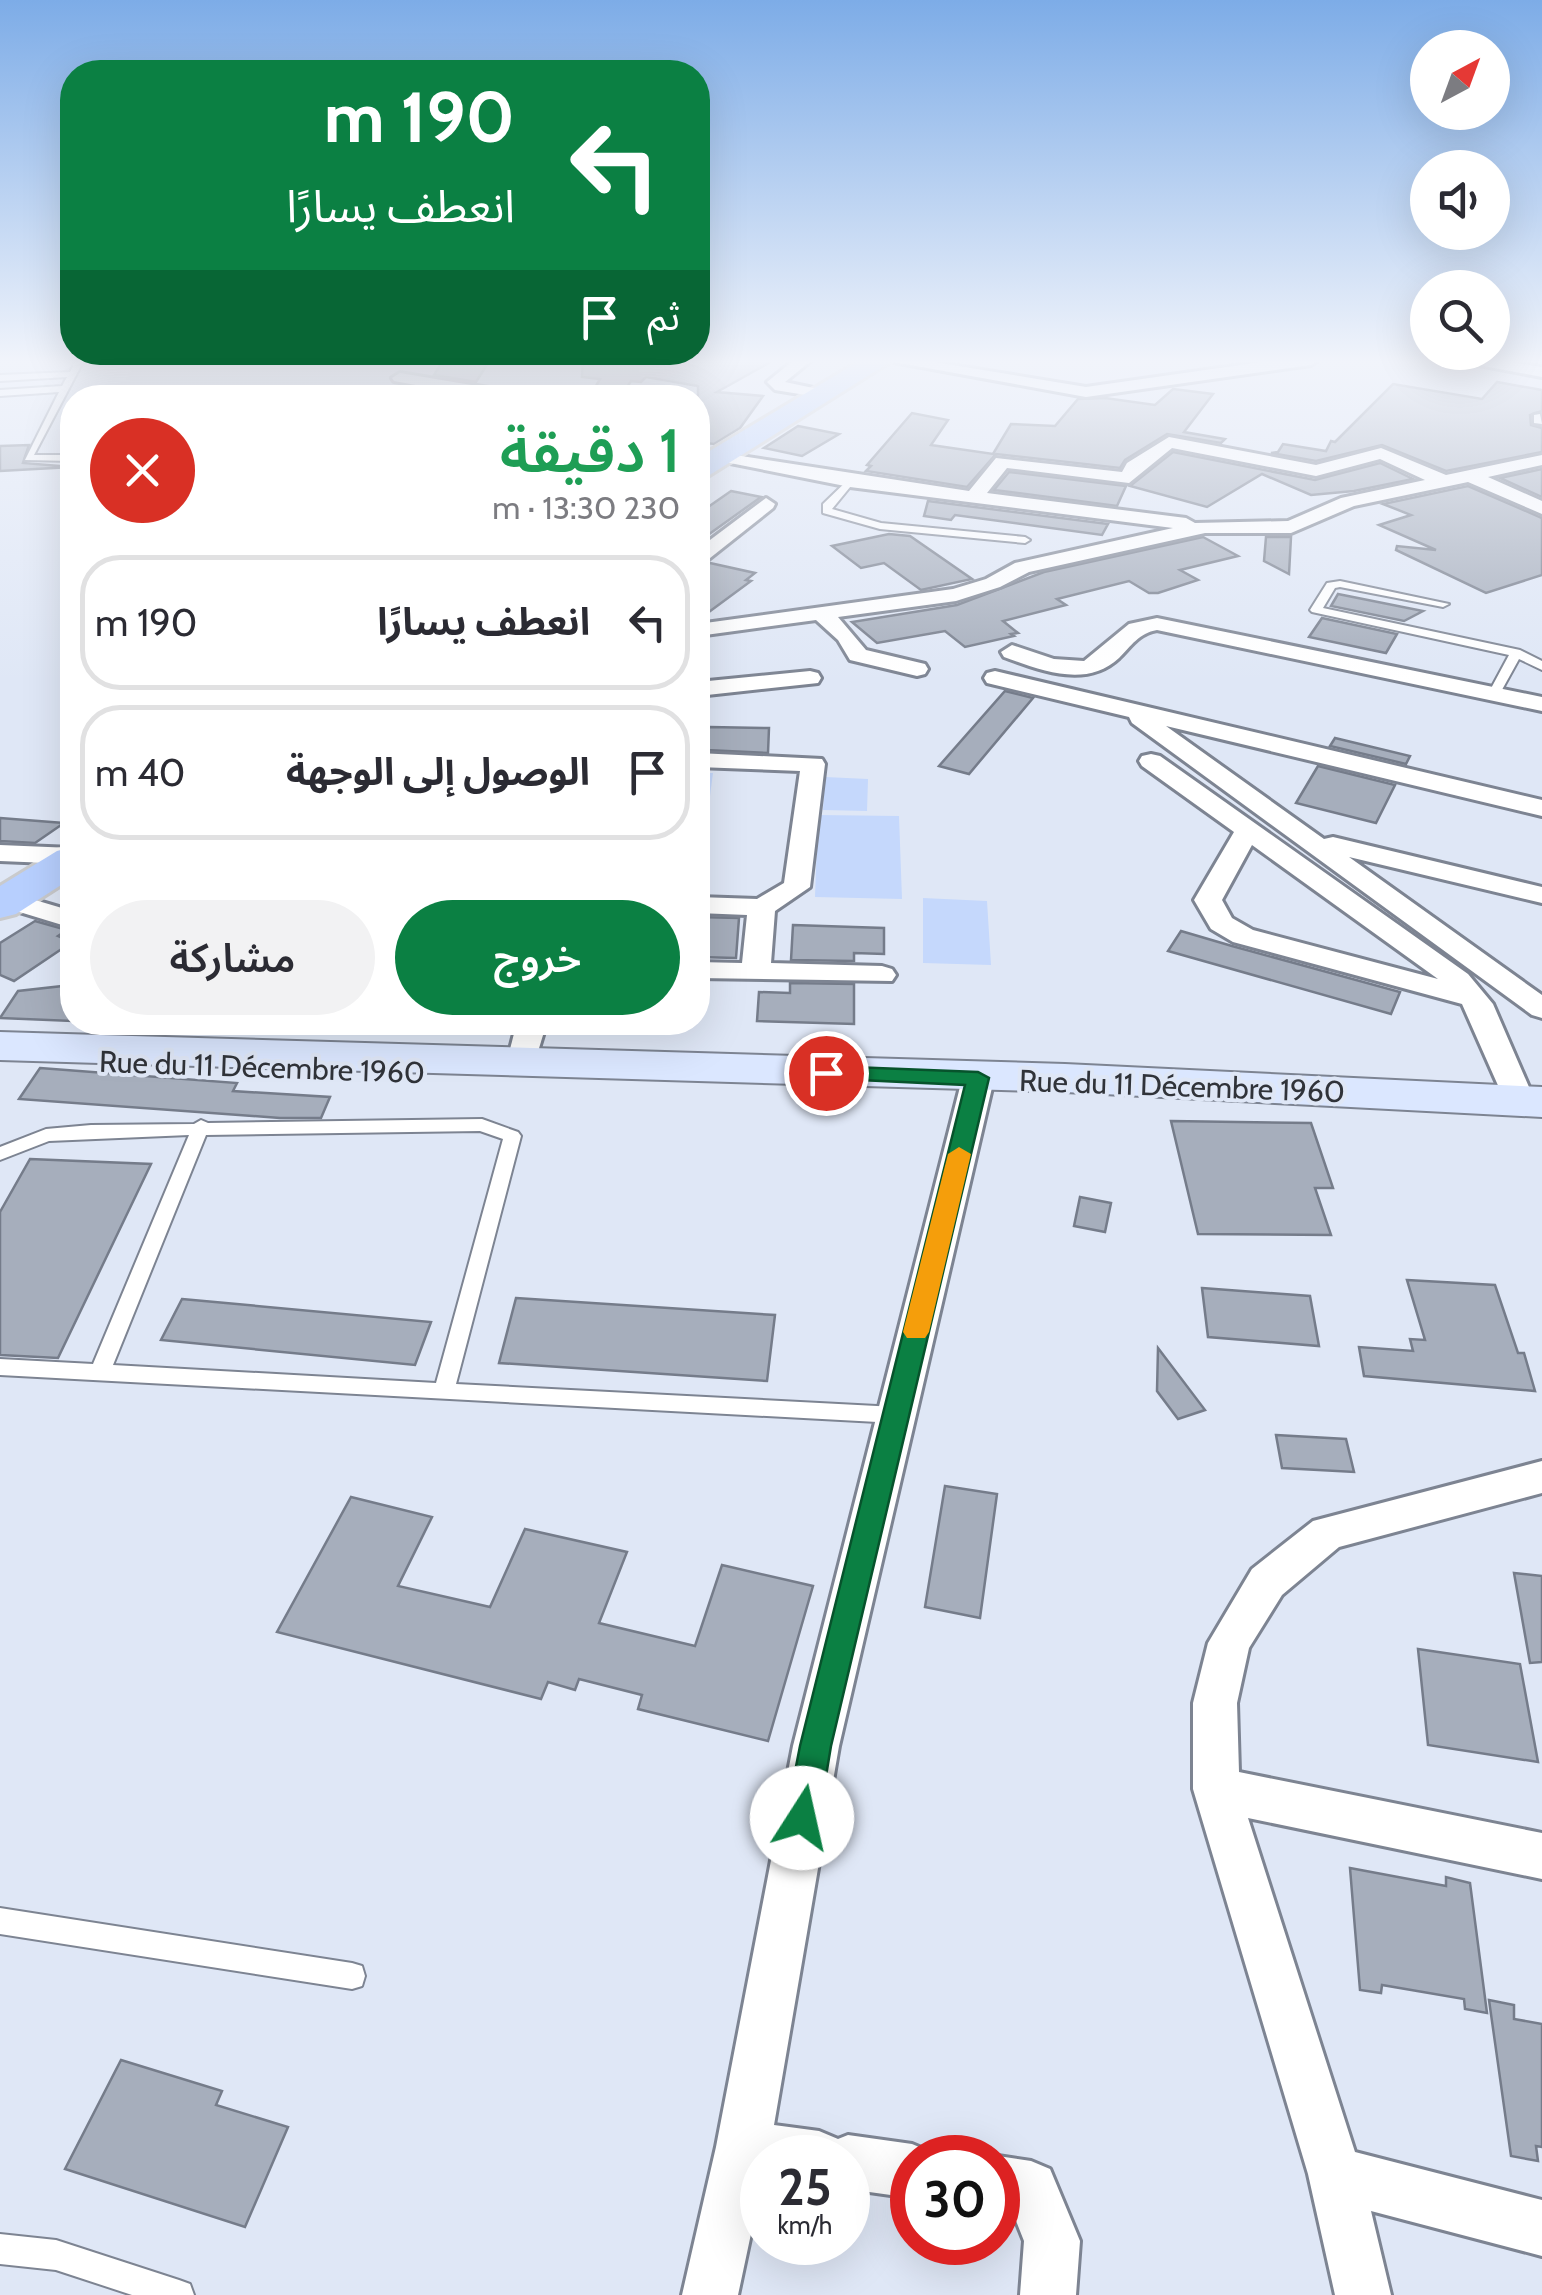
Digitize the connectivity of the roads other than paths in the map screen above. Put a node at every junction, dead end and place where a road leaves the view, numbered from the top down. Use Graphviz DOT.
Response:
graph roads {
  1 [pos="741,467"];
  2 [pos="998,467"];
  3 [pos="1042,467"];
  4 [pos="1134,467"];
  5 [pos="1301,467"];
  6 [pos="1327,467"];
  7 [pos="1412,467"];
  8 [pos="1513,467"];
  9 [pos="1473,477"];
  10 [pos="850,481"];
  11 [pos="1448,483"];
  12 [pos="975,496"];
  13 [pos="1536,501"];
  14 [pos="766,504"];
  15 [pos="1205,527"];
  16 [pos="1025,540"];
  17 [pos="710,548"];
  18 [pos="1442,604"];
  19 [pos="823,615"];
  20 [pos="710,629"];
  21 [pos="1012,652"];
  22 [pos="1516,654"];
  23 [pos="1542,666"];
  24 [pos="918,670"];
  25 [pos="810,678"];
  26 [pos="995,678"];
  27 [pos="710,688"];
  28 [pos="1494,694"];
  29 [pos="1542,704"];
  30 [pos="1125,707"];
  31 [pos="710,760"];
  32 [pos="1150,761"];
  33 [pos="1542,808"];
  34 [pos="1248,830"];
  35 [pos="1314,840"];
  36 [pos="0,853"];
  37 [pos="60,857"];
  38 [pos="60,866"];
  39 [pos="1418,866"];
  40 [pos="1542,895"];
  41 [pos="1394,900"];
  42 [pos="4,903"];
  43 [pos="710,905"];
  44 [pos="762,907"];
  45 [pos="60,917"];
  46 [pos="710,970"];
  47 [pos="756,972"];
  48 [pos="882,974"];
  49 [pos="1473,997"];
  50 [pos="1542,1008"];
  51 [pos="0,1032"];
  52 [pos="60,1034"];
  53 [pos="103,1035"];
  54 [pos="527,1042"];
  55 [pos="0,1046"];
  56 [pos="0,1058"];
  57 [pos="978,1078"];
  58 [pos="1530,1102"];
  59 [pos="201,1126"];
  60 [pos="0,1154"];
  61 [pos="0,1367"];
  62 [pos="101,1369"];
  63 [pos="445,1388"];
  64 [pos="896,1415"];
  65 [pos="1542,1476"];
  66 [pos="1216,1789"];
  67 [pos="1542,1856"];
  68 [pos="0,1921"];
  69 [pos="352,1976"];
  70 [pos="746,2135"];
  71 [pos="740,2164"];
  72 [pos="1335,2174"];
  73 [pos="1020,2186"];
  74 [pos="1542,2228"];
  75 [pos="0,2248"];
  76 [pos="179,2295"];
  77 [pos="710,2295"];
  78 [pos="1048,2295"];
  79 [pos="1363,2295"];
  1 -- 10 [label="street"];
  2 -- 12 [label="street"];
  3 -- 4 [label="street"];
  5 -- 6 [label="street"];
  7 -- 11 [label="street"];
  8 -- 9 [label="street"];
  9 -- 11 [label="street"];
  9 -- 13 [label="street"];
  10 -- 12 [label="street"];
  10 -- 16 [label="lane"];
  11 -- 15 [label="street"];
  12 -- 15 [label="street"];
  14 -- 17 [label="street"];
  15 -- 19 [label="street"];
  18 -- 22 [label="lane"];
  19 -- 20 [label="street"];
  19 -- 24 [label="street"];
  21 -- 28 [label="street"];
  22 -- 23 [label="lane"];
  22 -- 28 [label="lane"];
  25 -- 27 [label="street"];
  26 -- 30 [label="street"];
  28 -- 29 [label="street"];
  30 -- 33 [label="street"];
  30 -- 35 [label="street"];
  31 -- 44 [label="street"];
  32 -- 34 [label="street"];
  34 -- 49 [label="street"];
  34 -- 49 [label="street"];
  35 -- 39 [label="street"];
  35 -- 41 [label="street"];
  36 -- 37 [label="street"];
  38 -- 42 [label="main road"];
  39 -- 40 [label="street"];
  39 -- 41 [label="street"];
  41 -- 50 [label="street"];
  42 -- 45 [label="street"];
  43 -- 44 [label="street"];
  44 -- 47 [label="street"];
  46 -- 47 [label="street"];
  47 -- 48 [label="street"];
  49 -- 58 [label="street"];
  51 -- 52 [label="main road, Rue du 11 Décembre 1960"];
  53 -- 54 [label="main road, Rue du 11 Décembre 1960"];
  54 -- 55 [label="main road, Rue du 11 Décembre 1960"];
  54 -- 56 [label="main road, Rue du 11 Décembre 1960"];
  54 -- 57 [label="main road, Rue du 11 Décembre 1960"];
  57 -- 58 [label="main road, Rue du 11 Décembre 1960"];
  57 -- 64 [label="street"];
  59 -- 60 [label="lane"];
  59 -- 62 [label="lane"];
  59 -- 63 [label="lane"];
  61 -- 62 [label="lane"];
  62 -- 63 [label="lane"];
  63 -- 64 [label="lane"];
  64 -- 70 [label="street"];
  65 -- 66 [label="street"];
  66 -- 67 [label="street"];
  66 -- 72 [label="street"];
  68 -- 69 [label="lane"];
  71 -- 77 [label="street"];
  72 -- 74 [label="street"];
  72 -- 79 [label="street"];
  73 -- 78 [label="street"];
  75 -- 76 [label="lane"];
}
